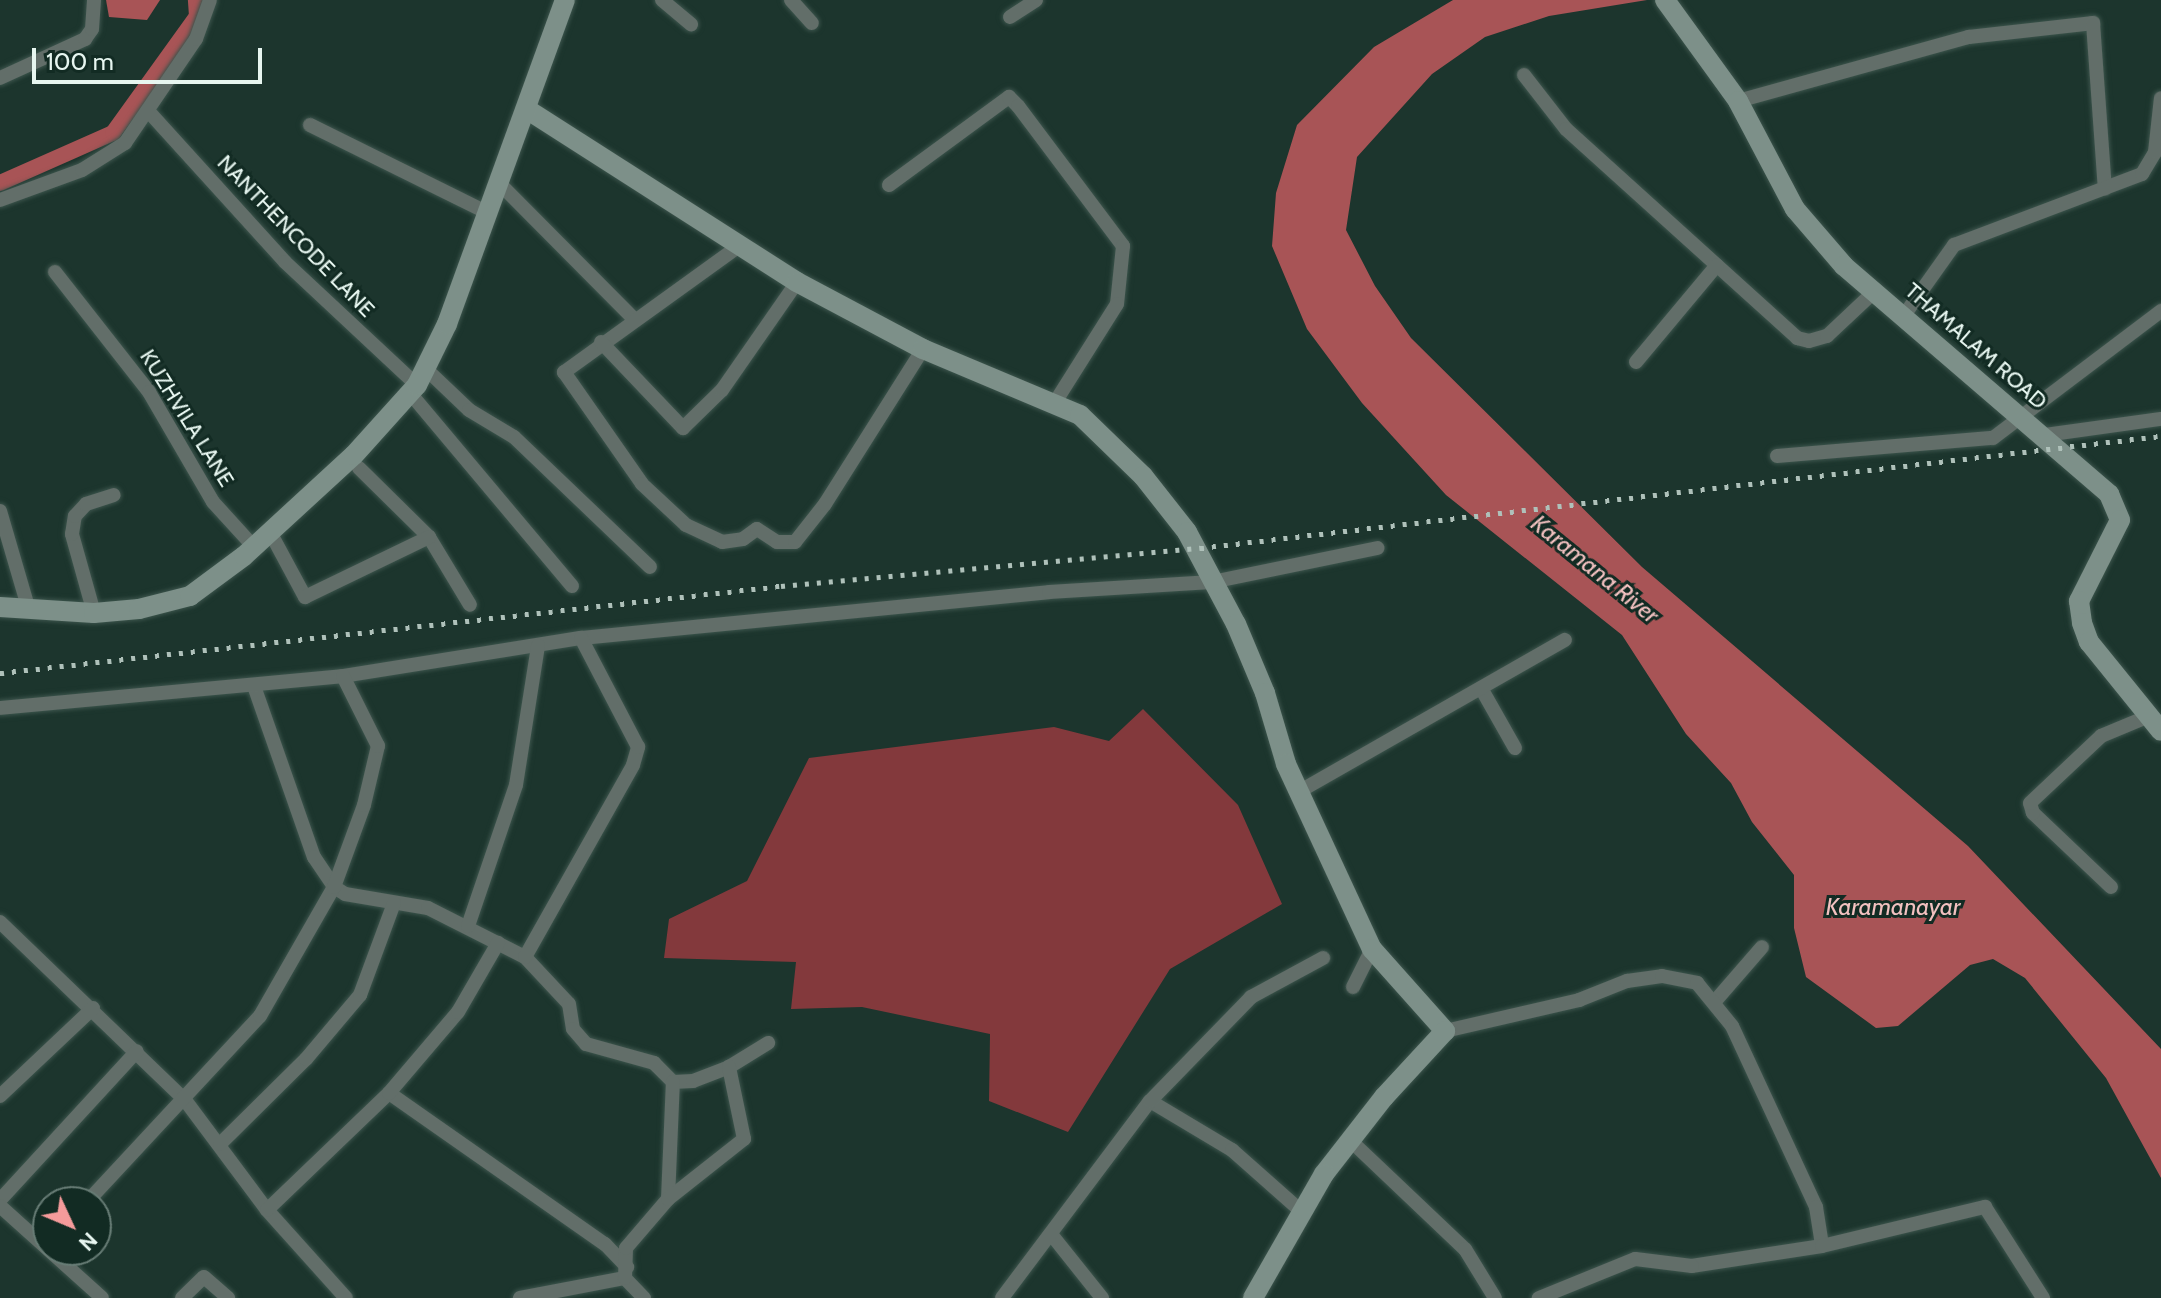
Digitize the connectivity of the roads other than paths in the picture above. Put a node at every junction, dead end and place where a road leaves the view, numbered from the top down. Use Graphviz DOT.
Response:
graph roads {
  1 [pos="94,0"];
  2 [pos="210,0"];
  3 [pos="223,0"];
  4 [pos="565,0"];
  5 [pos="662,0"];
  6 [pos="791,0"];
  7 [pos="1036,0"];
  8 [pos="1668,6"];
  9 [pos="208,17"];
  10 [pos="1010,17"];
  11 [pos="812,23"];
  12 [pos="691,24"];
  13 [pos="1524,75"];
  14 [pos="0,78"];
  15 [pos="2161,98"];
  16 [pos="1738,101"];
  17 [pos="528,110"];
  18 [pos="150,113"];
  19 [pos="310,125"];
  20 [pos="499,183"];
  21 [pos="889,185"];
  22 [pos="2105,189"];
  23 [pos="0,200"];
  24 [pos="488,213"];
  25 [pos="739,246"];
  26 [pos="1717,265"];
  27 [pos="55,272"];
  28 [pos="797,282"];
  29 [pos="1876,290"];
  30 [pos="2161,311"];
  31 [pos="1905,314"];
  32 [pos="635,320"];
  33 [pos="601,342"];
  34 [pos="923,349"];
  35 [pos="1636,362"];
  36 [pos="418,382"];
  37 [pos="1054,404"];
  38 [pos="2161,419"];
  39 [pos="2018,420"];
  40 [pos="2045,435"];
  41 [pos="1777,456"];
  42 [pos="359,468"];
  43 [pos="114,495"];
  44 [pos="0,511"];
  45 [pos="270,532"];
  46 [pos="429,537"];
  47 [pos="254,547"];
  48 [pos="1378,548"];
  49 [pos="650,567"];
  50 [pos="1212,582"];
  51 [pos="572,586"];
  52 [pos="470,605"];
  53 [pos="0,607"];
  54 [pos="29,610"];
  55 [pos="94,613"];
  56 [pos="581,638"];
  57 [pos="1565,640"];
  58 [pos="538,646"];
  59 [pos="343,676"];
  60 [pos="254,686"];
  61 [pos="1481,688"];
  62 [pos="0,708"];
  63 [pos="2155,723"];
  64 [pos="1515,748"];
  65 [pos="1300,791"];
  66 [pos="334,887"];
  67 [pos="2111,887"];
  68 [pos="394,903"];
  69 [pos="0,922"];
  70 [pos="468,926"];
  71 [pos="498,943"];
  72 [pos="1762,947"];
  73 [pos="1372,949"];
  74 [pos="525,957"];
  75 [pos="1323,958"];
  76 [pos="1353,987"];
  77 [pos="1716,1000"];
  78 [pos="93,1008"];
  79 [pos="1445,1031"];
  80 [pos="768,1043"];
  81 [pos="137,1051"];
  82 [pos="729,1067"];
  83 [pos="673,1082"];
  84 [pos="389,1093"];
  85 [pos="0,1096"];
  86 [pos="185,1100"];
  87 [pos="1150,1101"];
  88 [pos="1351,1141"];
  89 [pos="220,1144"];
  90 [pos="102,1186"];
  91 [pos="668,1199"];
  92 [pos="0,1203"];
  93 [pos="267,1210"];
  94 [pos="1301,1211"];
  95 [pos="32,1233"];
  96 [pos="1051,1234"];
  97 [pos="1822,1246"];
  98 [pos="68,1266"];
  99 [pos="626,1272"];
  100 [pos="1259,1296"];
  101 [pos="102,1298"];
  102 [pos="182,1298"];
  103 [pos="228,1298"];
  104 [pos="346,1298"];
  105 [pos="520,1298"];
  106 [pos="644,1298"];
  107 [pos="1002,1298"];
  108 [pos="1102,1298"];
  109 [pos="1495,1298"];
  110 [pos="1539,1298"];
  111 [pos="2043,1298"];
  1 -- 14 [label="street"];
  2 -- 9 [label="street"];
  3 -- 9 [label="street"];
  4 -- 17 [label="street"];
  5 -- 12 [label="street"];
  6 -- 11 [label="street"];
  7 -- 10 [label="street"];
  8 -- 16 [label="street, THAMALAM ROAD"];
  9 -- 18 [label="street"];
  13 -- 26 [label="street"];
  15 -- 22 [label="street"];
  16 -- 22 [label="street"];
  16 -- 29 [label="street, THAMALAM ROAD"];
  17 -- 20 [label="street"];
  17 -- 25 [label="street"];
  18 -- 23 [label="street"];
  18 -- 36 [label="street, NANTHENCODE LANE"];
  19 -- 24 [label="street"];
  20 -- 24 [label="street"];
  20 -- 32 [label="street"];
  21 -- 37 [label="street"];
  22 -- 31 [label="street"];
  24 -- 36 [label="street"];
  25 -- 28 [label="street"];
  25 -- 32 [label="street"];
  26 -- 29 [label="street"];
  26 -- 35 [label="street"];
  27 -- 47 [label="street, KUZHVILA LANE"];
  28 -- 33 [label="street"];
  28 -- 34 [label="street"];
  29 -- 31 [label="street, THAMALAM ROAD"];
  30 -- 39 [label="street"];
  31 -- 39 [label="street, THAMALAM ROAD"];
  32 -- 33 [label="street"];
  33 -- 34 [label="street"];
  34 -- 37 [label="street"];
  36 -- 45 [label="street"];
  36 -- 49 [label="street"];
  36 -- 51 [label="street"];
  37 -- 50 [label="street"];
  38 -- 40 [label="street"];
  39 -- 40 [label="street, THAMALAM ROAD"];
  39 -- 41 [label="street"];
  40 -- 63 [label="street, THAMALAM ROAD"];
  42 -- 46 [label="street"];
  43 -- 55 [label="street"];
  44 -- 54 [label="street"];
  45 -- 46 [label="street"];
  45 -- 47 [label="street"];
  46 -- 52 [label="street"];
  47 -- 55 [label="street"];
  48 -- 50 [label="street"];
  50 -- 56 [label="street"];
  50 -- 65 [label="street"];
  53 -- 54 [label="street"];
  54 -- 55 [label="street"];
  56 -- 58 [label="street"];
  56 -- 74 [label="street"];
  57 -- 61 [label="street"];
  58 -- 59 [label="street"];
  58 -- 70 [label="street"];
  59 -- 60 [label="street"];
  59 -- 66 [label="street"];
  60 -- 62 [label="street"];
  60 -- 66 [label="street"];
  61 -- 64 [label="street"];
  61 -- 65 [label="street"];
  63 -- 67 [label="street"];
  65 -- 73 [label="street"];
  66 -- 68 [label="street"];
  66 -- 86 [label="street"];
  68 -- 70 [label="street"];
  68 -- 89 [label="street"];
  69 -- 78 [label="street"];
  70 -- 71 [label="street"];
  71 -- 74 [label="street"];
  71 -- 84 [label="street"];
  72 -- 77 [label="street"];
  73 -- 76 [label="street"];
  73 -- 79 [label="street"];
  74 -- 83 [label="street"];
  75 -- 87 [label="street"];
  77 -- 79 [label="street"];
  77 -- 97 [label="street"];
  78 -- 81 [label="street"];
  78 -- 85 [label="street"];
  79 -- 88 [label="street"];
  80 -- 82 [label="street"];
  81 -- 86 [label="street"];
  81 -- 92 [label="street"];
  82 -- 83 [label="street"];
  82 -- 91 [label="street"];
  83 -- 91 [label="street"];
  84 -- 93 [label="street"];
  84 -- 99 [label="street"];
  86 -- 89 [label="street"];
  86 -- 90 [label="street"];
  87 -- 94 [label="street"];
  87 -- 96 [label="street"];
  88 -- 94 [label="street"];
  88 -- 109 [label="street"];
  89 -- 93 [label="street"];
  91 -- 99 [label="street"];
  92 -- 95 [label="street"];
  93 -- 104 [label="street"];
  94 -- 100 [label="street"];
  96 -- 107 [label="street"];
  96 -- 108 [label="street"];
  97 -- 110 [label="street"];
  97 -- 111 [label="street"];
  98 -- 101 [label="street"];
  99 -- 105 [label="street"];
  99 -- 106 [label="street"];
  102 -- 103 [label="street"];
}
